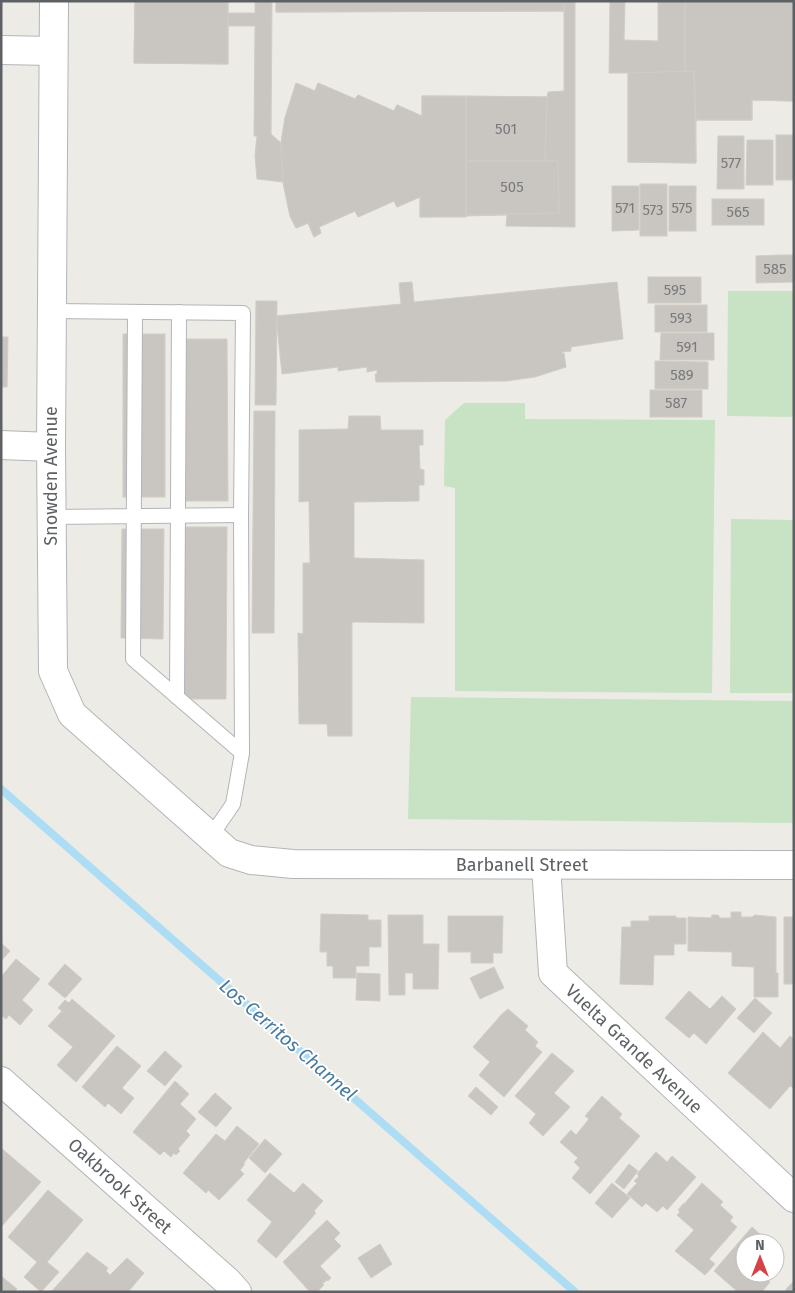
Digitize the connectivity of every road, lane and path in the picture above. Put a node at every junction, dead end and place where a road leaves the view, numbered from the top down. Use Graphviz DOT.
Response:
graph roads {
  1 [pos="54,1"];
  2 [pos="1,50"];
  3 [pos="53,51"];
  4 [pos="52,311"];
  5 [pos="135,312"];
  6 [pos="179,312"];
  7 [pos="1,445"];
  8 [pos="51,446"];
  9 [pos="240,515"];
  10 [pos="134,516"];
  11 [pos="178,516"];
  12 [pos="51,517"];
  13 [pos="177,697"];
  14 [pos="242,752"];
  15 [pos="211,836"];
  16 [pos="251,860"];
  17 [pos="546,865"];
  18 [pos="794,865"];
  19 [pos="1,1082"];
  20 [pos="794,1198"];
  21 [pos="237,1292"];
  1 -- 3 [label="street, Snowden Avenue"];
  2 -- 3 [label="street"];
  3 -- 4 [label="street, Snowden Avenue"];
  4 -- 5 [label="lane"];
  4 -- 8 [label="street, Snowden Avenue"];
  5 -- 6 [label="lane"];
  5 -- 10 [label="lane"];
  6 -- 9 [label="lane"];
  6 -- 11 [label="lane"];
  7 -- 8 [label="street"];
  8 -- 12 [label="street, Snowden Avenue"];
  9 -- 11 [label="lane"];
  9 -- 14 [label="lane"];
  10 -- 11 [label="lane"];
  10 -- 12 [label="lane"];
  10 -- 13 [label="lane"];
  11 -- 13 [label="lane"];
  12 -- 15 [label="street, Snowden Avenue"];
  13 -- 14 [label="lane"];
  14 -- 15 [label="lane"];
  15 -- 16 [label="street, Snowden Avenue"];
  16 -- 17 [label="street, Barbanell Street"];
  17 -- 18 [label="street, Barbanell Street"];
  17 -- 20 [label="street, Vuelta Grande Avenue"];
  19 -- 21 [label="street, Oakbrook Street"];
}
